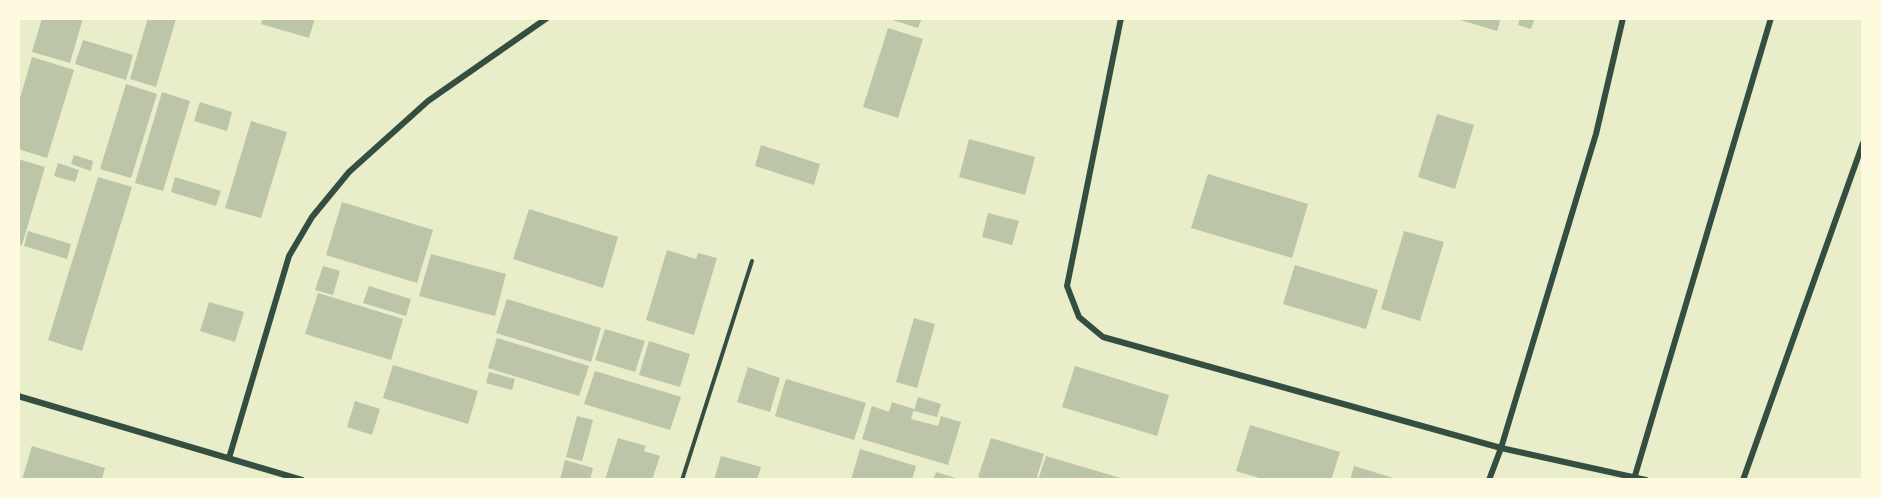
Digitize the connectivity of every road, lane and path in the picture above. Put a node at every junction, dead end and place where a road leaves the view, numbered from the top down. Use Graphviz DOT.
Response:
graph roads {
  1 [pos="547,18"];
  2 [pos="1121,18"];
  3 [pos="1623,18"];
  4 [pos="1771,18"];
  5 [pos="1863,143"];
  6 [pos="752,261"];
  7 [pos="18,396"];
  8 [pos="1501,448"];
  9 [pos="230,458"];
  10 [pos="1634,479"];
  11 [pos="302,480"];
  12 [pos="682,480"];
  13 [pos="1489,480"];
  14 [pos="1647,480"];
  15 [pos="1743,480"];
  1 -- 9 [label="street"];
  2 -- 8 [label="street"];
  3 -- 8 [label="street"];
  4 -- 10 [label="street"];
  5 -- 15 [label="street"];
  6 -- 12 [label="path"];
  7 -- 9 [label="street"];
  8 -- 10 [label="street"];
  8 -- 13 [label="street"];
  9 -- 11 [label="street"];
  10 -- 14 [label="street"];
}
